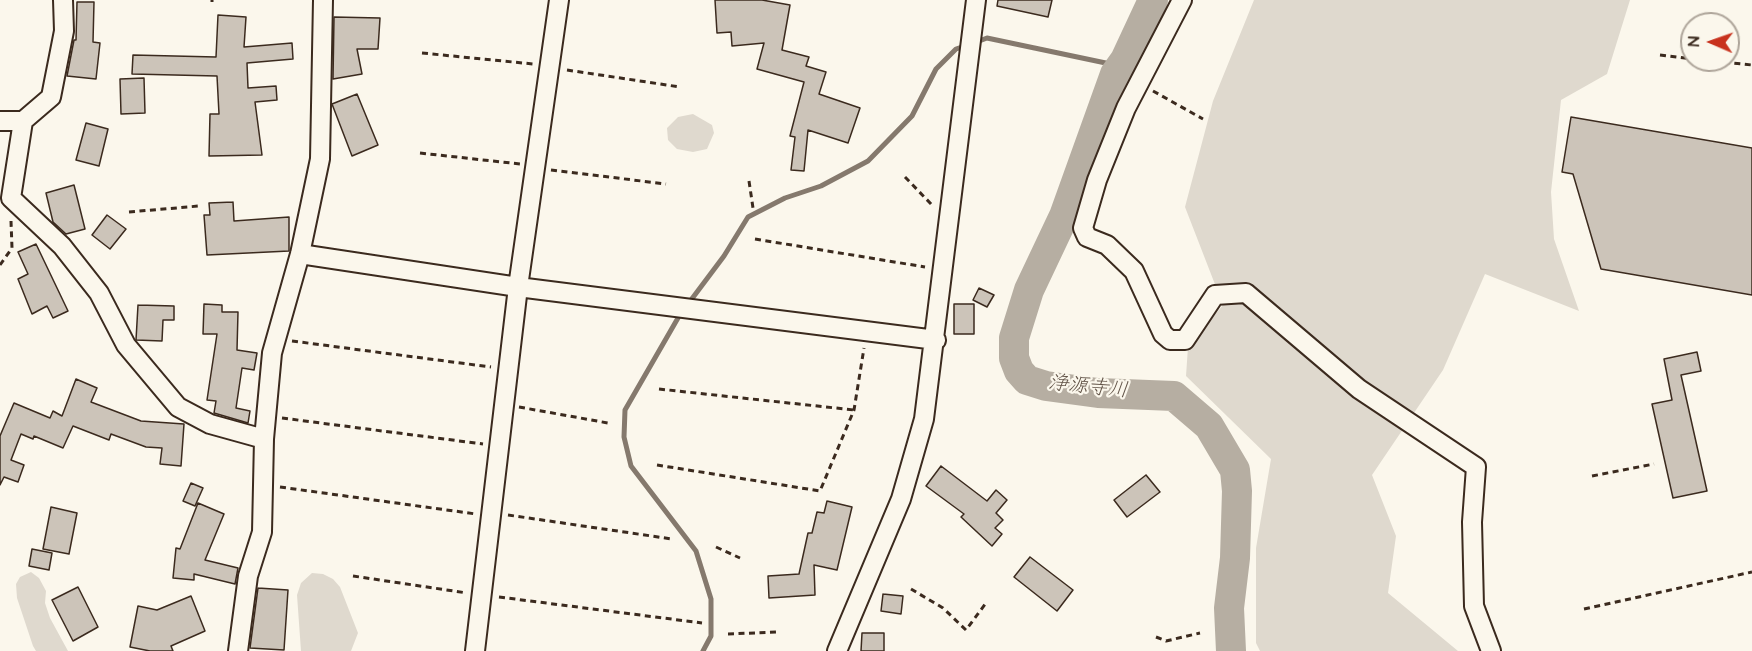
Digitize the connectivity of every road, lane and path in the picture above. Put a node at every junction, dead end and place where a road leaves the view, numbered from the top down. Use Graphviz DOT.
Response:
graph roads {
  1 [pos="63,0"];
  2 [pos="323,0"];
  3 [pos="559,0"];
  4 [pos="976,0"];
  5 [pos="1182,0"];
  6 [pos="422,53"];
  7 [pos="1659,56"];
  8 [pos="1680,58"];
  9 [pos="537,64"];
  10 [pos="562,69"];
  11 [pos="1138,85"];
  12 [pos="680,87"];
  13 [pos="1203,119"];
  14 [pos="0,121"];
  15 [pos="23,121"];
  16 [pos="420,153"];
  17 [pos="524,164"];
  18 [pos="549,170"];
  19 [pos="905,177"];
  20 [pos="749,182"];
  21 [pos="666,184"];
  22 [pos="11,198"];
  23 [pos="199,206"];
  24 [pos="753,208"];
  25 [pos="936,209"];
  26 [pos="129,212"];
  27 [pos="755,239"];
  28 [pos="300,254"];
  29 [pos="0,265"];
  30 [pos="929,268"];
  31 [pos="518,286"];
  32 [pos="285,339"];
  33 [pos="936,340"];
  34 [pos="865,341"];
  35 [pos="497,368"];
  36 [pos="659,389"];
  37 [pos="515,407"];
  38 [pos="854,410"];
  39 [pos="277,417"];
  40 [pos="608,423"];
  41 [pos="264,439"];
  42 [pos="488,445"];
  43 [pos="1654,464"];
  44 [pos="657,465"];
  45 [pos="1592,476"];
  46 [pos="275,487"];
  47 [pos="503,514"];
  48 [pos="480,515"];
  49 [pos="672,539"];
  50 [pos="716,548"];
  51 [pos="740,558"];
  52 [pos="1752,572"];
  53 [pos="353,576"];
  54 [pos="911,589"];
  55 [pos="471,593"];
  56 [pos="494,597"];
  57 [pos="986,603"];
  58 [pos="1584,609"];
  59 [pos="702,623"];
  60 [pos="778,632"];
  61 [pos="1200,633"];
  62 [pos="728,634"];
  63 [pos="1156,637"];
  64 [pos="234,648"];
  65 [pos="475,651"];
  66 [pos="837,651"];
  67 [pos="1491,651"];
  1 -- 15 [label="street"];
  2 -- 28 [label="street"];
  3 -- 31 [label="street"];
  4 -- 33 [label="street"];
  5 -- 11 [label="street"];
  6 -- 9 [label="path"];
  7 -- 8 [label="path"];
  10 -- 12 [label="path"];
  11 -- 13 [label="path"];
  11 -- 67 [label="street"];
  14 -- 15 [label="street"];
  15 -- 22 [label="street"];
  16 -- 17 [label="path"];
  18 -- 21 [label="path"];
  19 -- 25 [label="path"];
  20 -- 24 [label="path"];
  22 -- 29 [label="path"];
  22 -- 41 [label="street"];
  23 -- 26 [label="path"];
  27 -- 30 [label="path"];
  28 -- 31 [label="street"];
  28 -- 41 [label="street"];
  31 -- 33 [label="street"];
  31 -- 65 [label="street"];
  32 -- 35 [label="path"];
  33 -- 66 [label="street"];
  34 -- 38 [label="path"];
  36 -- 38 [label="path"];
  37 -- 40 [label="path"];
  38 -- 44 [label="path"];
  39 -- 42 [label="path"];
  41 -- 64 [label="street"];
  43 -- 45 [label="path"];
  46 -- 48 [label="path"];
  47 -- 49 [label="path"];
  50 -- 51 [label="path"];
  52 -- 58 [label="path"];
  53 -- 55 [label="path"];
  54 -- 57 [label="path"];
  56 -- 59 [label="path"];
  60 -- 62 [label="path"];
  61 -- 63 [label="path"];
}
